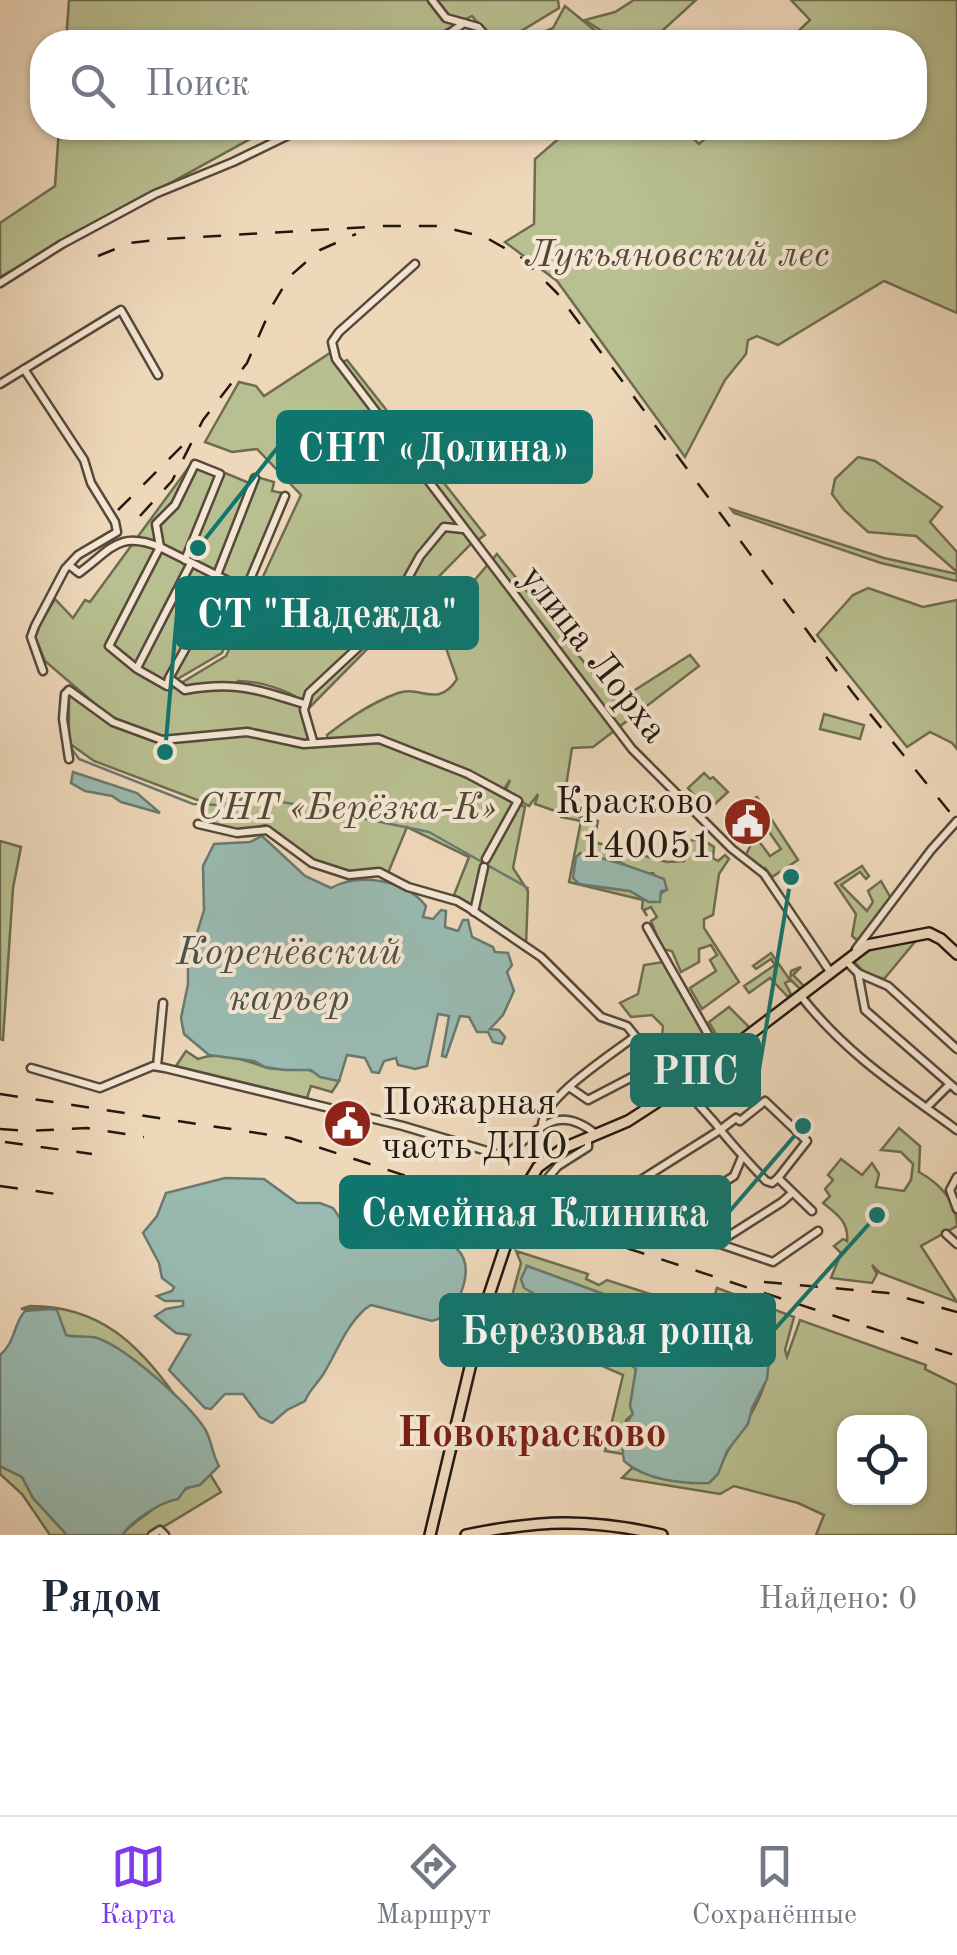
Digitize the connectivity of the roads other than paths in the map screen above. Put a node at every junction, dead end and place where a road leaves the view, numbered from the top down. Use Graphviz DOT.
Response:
graph roads {
  1 [pos="432,0"];
  2 [pos="464,22"];
  3 [pos="453,30"];
  4 [pos="480,30"];
  5 [pos="278,140"];
  6 [pos="415,264"];
  7 [pos="0,283"];
  8 [pos="24,369"];
  9 [pos="158,375"];
  10 [pos="0,384"];
  11 [pos="255,478"];
  12 [pos="285,496"];
  13 [pos="464,530"];
  14 [pos="160,547"];
  15 [pos="188,561"];
  16 [pos="69,565"];
  17 [pos="221,577"];
  18 [pos="137,668"];
  19 [pos="43,670"];
  20 [pos="170,678"];
  21 [pos="304,704"];
  22 [pos="313,742"];
  23 [pos="69,759"];
  24 [pos="957,821"];
  25 [pos="198,824"];
  26 [pos="474,912"];
  27 [pos="647,928"];
  28 [pos="865,942"];
  29 [pos="957,954"];
  30 [pos="846,960"];
  31 [pos="858,973"];
  32 [pos="832,974"];
  33 [pos="800,995"];
  34 [pos="163,1003"];
  35 [pos="634,1036"];
  36 [pos="957,1050"];
  37 [pos="721,1057"];
  38 [pos="659,1063"];
  39 [pos="157,1066"];
  40 [pos="32,1068"];
  41 [pos="680,1087"];
  42 [pos="954,1087"];
  43 [pos="569,1088"];
  44 [pos="926,1108"];
  45 [pos="542,1125"];
  46 [pos="720,1130"];
  47 [pos="957,1130"];
  48 [pos="593,1137"];
  49 [pos="742,1156"];
  50 [pos="778,1178"];
  51 [pos="957,1178"];
  52 [pos="792,1192"];
  53 [pos="606,1202"];
  54 [pos="957,1209"];
  55 [pos="812,1211"];
  56 [pos="658,1224"];
  57 [pos="818,1231"];
  58 [pos="946,1234"];
  59 [pos="716,1244"];
  60 [pos="957,1244"];
  61 [pos="533,1530"];
  62 [pos="152,1535"];
  63 [pos="165,1535"];
  64 [pos="430,1535"];
  65 [pos="466,1535"];
  66 [pos="662,1535"];
  1 -- 2 [label="street"];
  2 -- 3 [label="street"];
  2 -- 4 [label="street"];
  5 -- 7 [label="street"];
  6 -- 13 [label="street, улица Лорха"];
  8 -- 9 [label="street"];
  8 -- 10 [label="street"];
  8 -- 16 [label="street"];
  11 -- 17 [label="street"];
  12 -- 17 [label="street"];
  13 -- 21 [label="street"];
  13 -- 32 [label="street, улица Лорха"];
  14 -- 15 [label="street"];
  14 -- 15 [label="street"];
  14 -- 16 [label="street"];
  14 -- 18 [label="street"];
  15 -- 17 [label="street"];
  15 -- 18 [label="street"];
  16 -- 19 [label="street"];
  17 -- 20 [label="street"];
  18 -- 20 [label="street"];
  20 -- 21 [label="street"];
  21 -- 22 [label="street"];
  22 -- 23 [label="street"];
  22 -- 26 [label="street"];
  24 -- 28 [label="street"];
  25 -- 26 [label="street"];
  26 -- 35 [label="street"];
  27 -- 37 [label="street"];
  28 -- 29 [label="main road"];
  28 -- 30 [label="main road"];
  30 -- 31 [label="street"];
  30 -- 32 [label="main road"];
  31 -- 36 [label="street"];
  31 -- 42 [label="street"];
  32 -- 33 [label="main road"];
  33 -- 37 [label="main road"];
  33 -- 44 [label="street"];
  34 -- 39 [label="street"];
  35 -- 38 [label="street"];
  35 -- 43 [label="street"];
  37 -- 41 [label="main road"];
  38 -- 41 [label="street"];
  38 -- 43 [label="street"];
  39 -- 40 [label="street"];
  39 -- 45 [label="street"];
  41 -- 46 [label="street"];
  41 -- 48 [label="main road"];
  42 -- 44 [label="street"];
  43 -- 45 [label="street"];
  44 -- 47 [label="street"];
  45 -- 48 [label="street"];
  46 -- 49 [label="street"];
  46 -- 50 [label="street"];
  46 -- 53 [label="street"];
  48 -- 53 [label="street"];
  48 -- 64 [label="main road"];
  49 -- 50 [label="street"];
  49 -- 56 [label="street"];
  50 -- 52 [label="street"];
  51 -- 54 [label="street"];
  52 -- 55 [label="street"];
  52 -- 59 [label="street"];
  53 -- 56 [label="street"];
  56 -- 59 [label="street"];
  57 -- 59 [label="street"];
  58 -- 60 [label="street"];
  61 -- 65 [label="main road"];
  61 -- 66 [label="main road"];
  62 -- 63 [label="street"];
}
